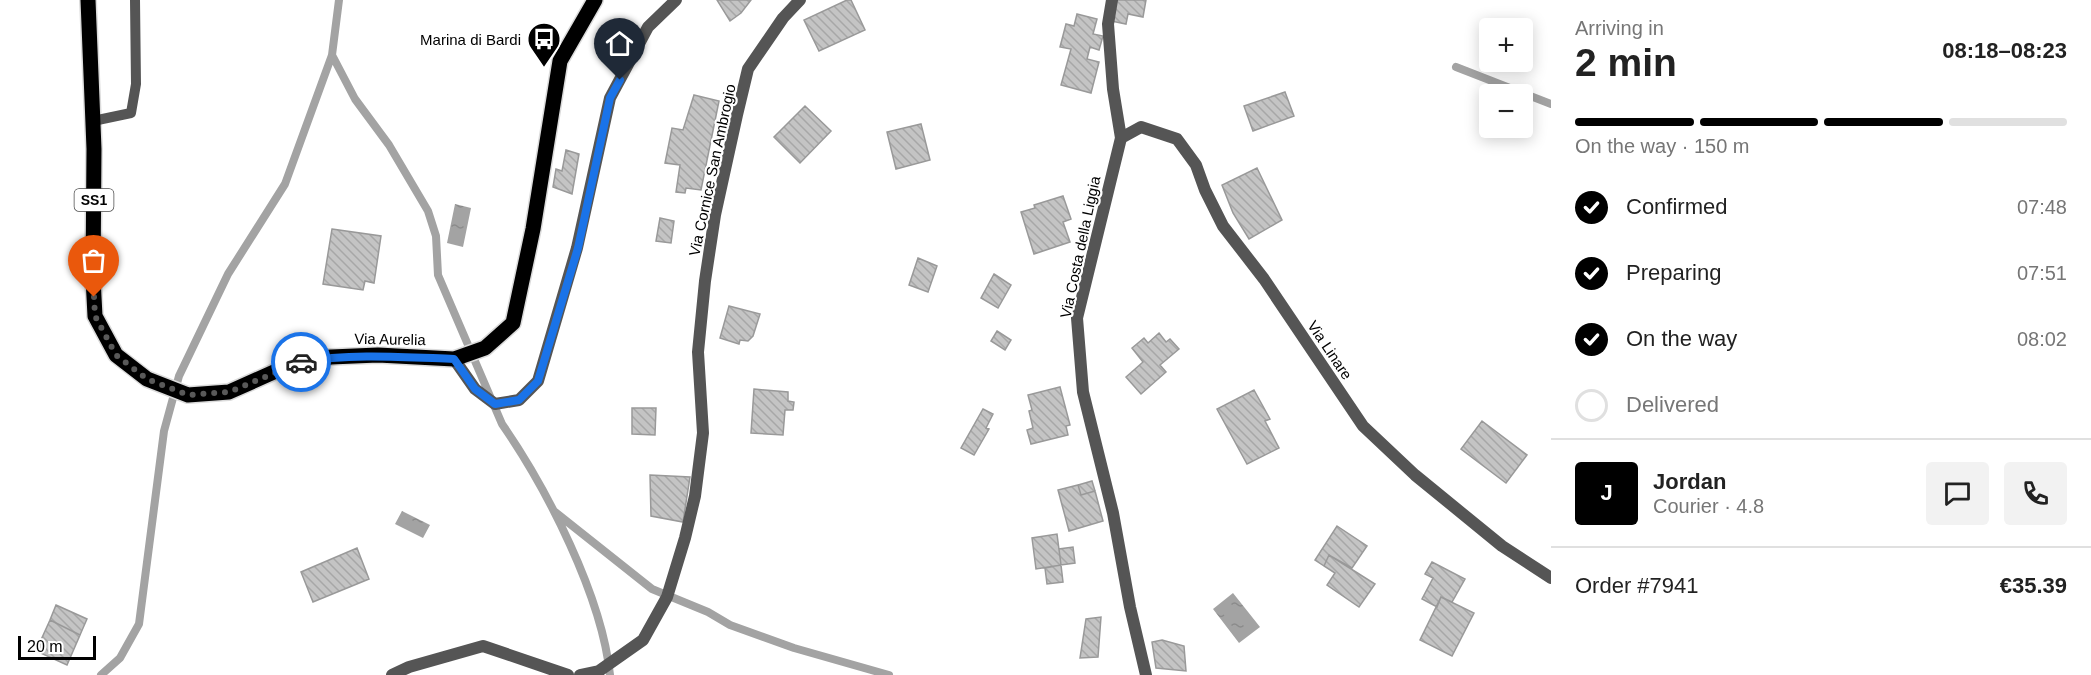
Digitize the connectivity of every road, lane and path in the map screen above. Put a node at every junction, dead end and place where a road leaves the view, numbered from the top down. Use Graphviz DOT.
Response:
graph roads {
  1 [pos="88,0"];
  2 [pos="135,0"];
  3 [pos="595,0"];
  4 [pos="676,0"];
  5 [pos="800,0"];
  6 [pos="1112,0"];
  7 [pos="93,121"];
  8 [pos="1120,138"];
  9 [pos="454,359"];
  10 [pos="1551,578"];
  11 [pos="392,675"];
  12 [pos="568,675"];
  13 [pos="580,675"];
  14 [pos="1146,675"];
  1 -- 7 [label="main road, Via Aurelia / SS1"];
  2 -- 7 [label="lane"];
  3 -- 9 [label="main road, Via Aurelia / SS1"];
  4 -- 9 [label="street"];
  5 -- 13 [label="street, Via Cornice San Ambrogio"];
  6 -- 8 [label="street, Via Costa della Liggia"];
  7 -- 9 [label="main road, Via Aurelia / SS1"];
  8 -- 10 [label="street, Via Linare"];
  8 -- 14 [label="street, Via Costa della Liggia"];
  11 -- 12 [label="street"];
}
